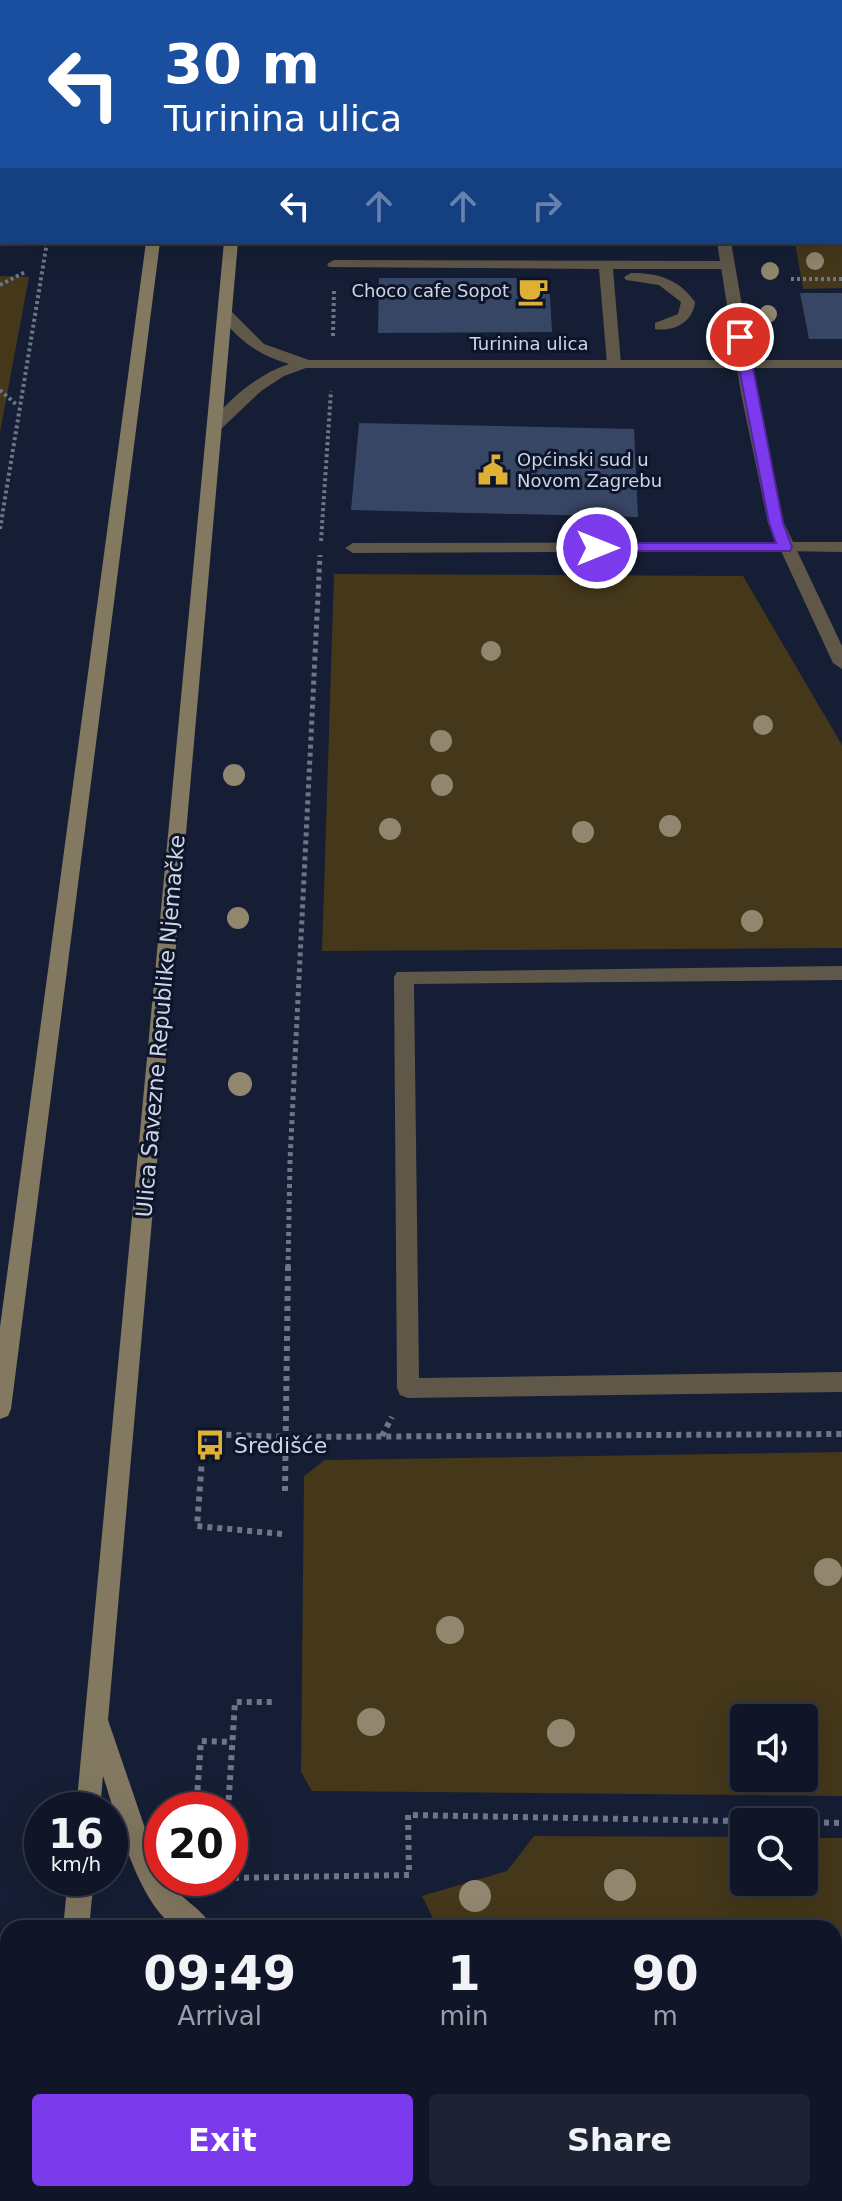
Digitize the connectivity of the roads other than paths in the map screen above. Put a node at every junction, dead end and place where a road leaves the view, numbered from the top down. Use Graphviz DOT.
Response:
graph roads {
  1 [pos="153,244"];
  2 [pos="231,244"];
  3 [pos="724,244"];
  4 [pos="334,264"];
  5 [pos="728,265"];
  6 [pos="606,271"];
  7 [pos="225,313"];
  8 [pos="660,326"];
  9 [pos="745,363"];
  10 [pos="312,364"];
  11 [pos="614,364"];
  12 [pos="842,364"];
  13 [pos="215,427"];
  14 [pos="785,547"];
  15 [pos="842,547"];
  16 [pos="353,548"];
  17 [pos="842,663"];
  18 [pos="842,973"];
  19 [pos="842,1382"];
  20 [pos="0,1409"];
  21 [pos="97,1720"];
  22 [pos="90,1792"];
  23 [pos="79,1896"];
  24 [pos="77,1920"];
  25 [pos="189,1920"];
  1 -- 20 [label="main road"];
  2 -- 7 [label="main road, Ulica Savezne Republike Njemačke"];
  3 -- 5 [label="street"];
  4 -- 6 [label="street"];
  5 -- 6 [label="street"];
  5 -- 9 [label="street"];
  6 -- 8 [label="street"];
  6 -- 11 [label="street"];
  7 -- 10 [label="street, Turinina ulica"];
  7 -- 13 [label="main road, Ulica Savezne Republike Njemačke"];
  9 -- 11 [label="street, Turinina ulica"];
  9 -- 12 [label="street, Turinina ulica"];
  9 -- 14 [label="street"];
  10 -- 11 [label="street, Turinina ulica"];
  10 -- 13 [label="street, Turinina ulica"];
  13 -- 21 [label="main road, Ulica Savezne Republike Njemačke"];
  14 -- 15 [label="street"];
  14 -- 16 [label="street"];
  14 -- 17 [label="street"];
  18 -- 19 [label="street"];
  21 -- 22 [label="main road, Ulica Savezne Republike Njemačke"];
  21 -- 25 [label="main road"];
  23 -- 24 [label="main road"];
}
